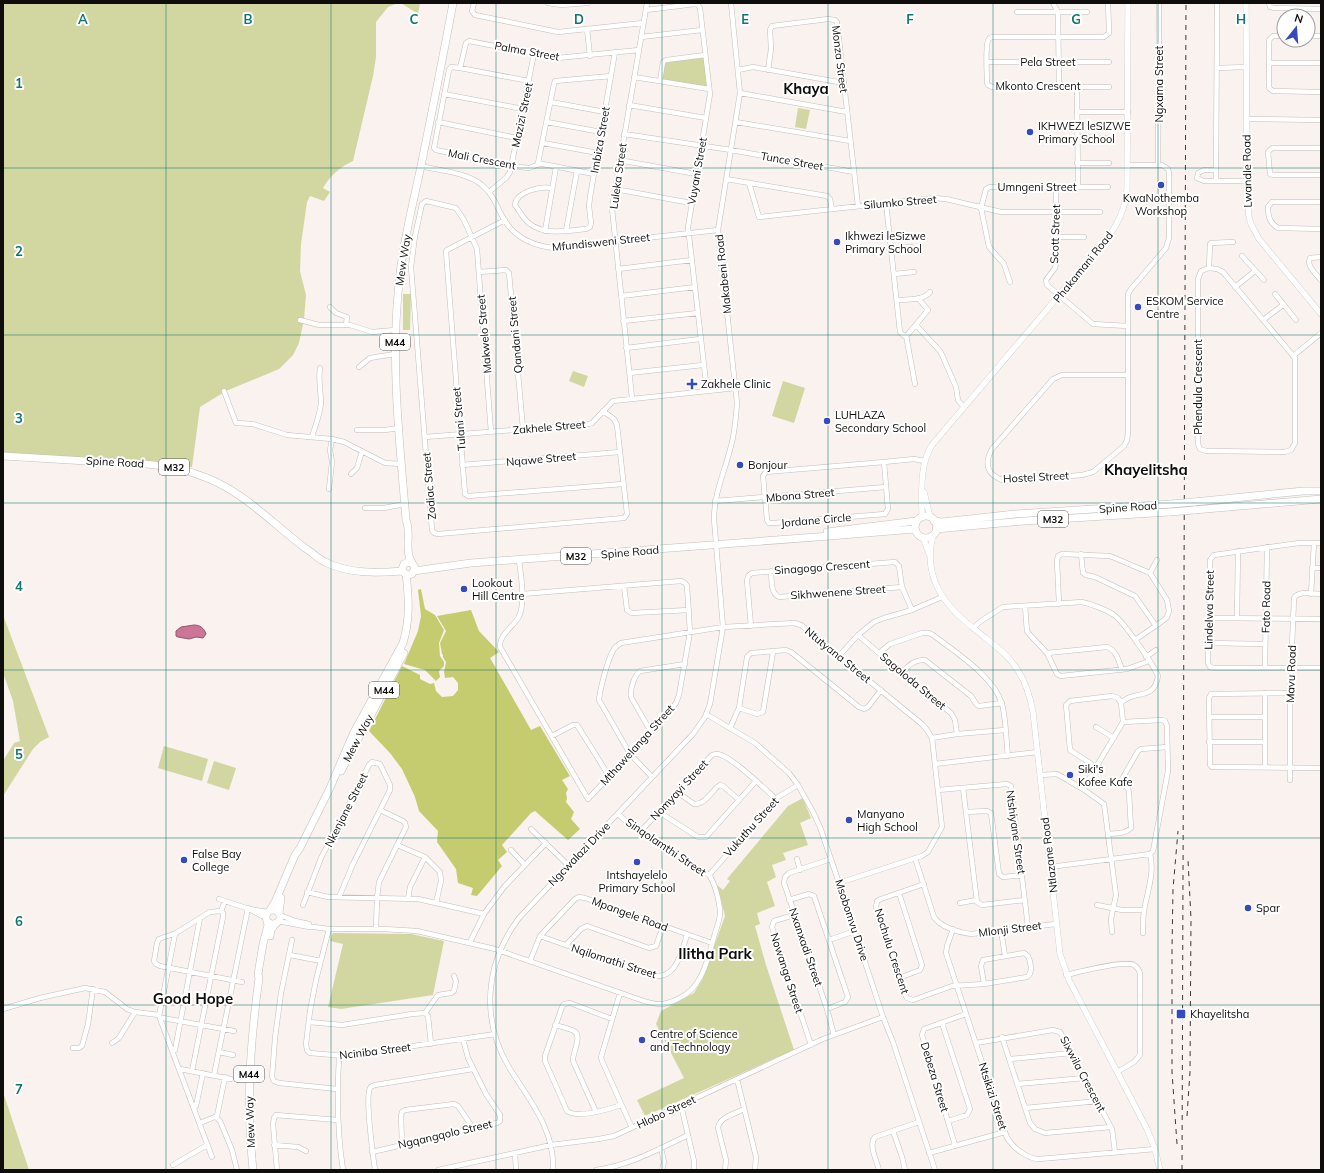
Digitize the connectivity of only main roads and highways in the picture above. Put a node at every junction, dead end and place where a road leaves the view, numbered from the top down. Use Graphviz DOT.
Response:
graph roads {
  1 [pos="453,3"];
  2 [pos="3,456"];
  3 [pos="1321,491"];
  4 [pos="1321,499"];
  5 [pos="932,519"];
  6 [pos="918,522"];
  7 [pos="934,532"];
  8 [pos="408,569"];
  9 [pos="392,675"];
  10 [pos="367,708"];
  11 [pos="354,747"];
  12 [pos="330,788"];
  13 [pos="300,848"];
  14 [pos="268,915"];
  15 [pos="278,918"];
  16 [pos="259,978"];
  17 [pos="253,1170"];
  1 -- 8 [label="main road, Mew Way / M44"];
  2 -- 8 [label="main road, Spine Road / M32"];
  3 -- 5 [label="main road, Spine Road / M32, bridge"];
  4 -- 7 [label="main road, Spine Road / M32, bridge"];
  5 -- 6 [label="main road, Spine Road / M32"];
  5 -- 7 [label="main road"];
  6 -- 7 [label="main road, Spine Road / M32"];
  6 -- 8 [label="main road, Spine Road / M32"];
  8 -- 9 [label="main road, Mew Way / M44"];
  8 -- 10 [label="main road, Mew Way / M44"];
  9 -- 10 [label="main road"];
  9 -- 11 [label="main road, Mew Way / M44"];
  10 -- 11 [label="main road"];
  10 -- 12 [label="main road, Mew Way / M44"];
  11 -- 12 [label="main road, Mew Way / M44"];
  12 -- 13 [label="main road, Mew Way / M44"];
  13 -- 14 [label="main road, Mew Way / M44"];
  13 -- 15 [label="main road, Mew Way / M44"];
  14 -- 15 [label="main road"];
  14 -- 15 [label="main road"];
  14 -- 16 [label="main road, Mew Way / M44"];
  15 -- 16 [label="main road, Mew Way / M44"];
  16 -- 17 [label="main road, Mew Way / M44"];
}
